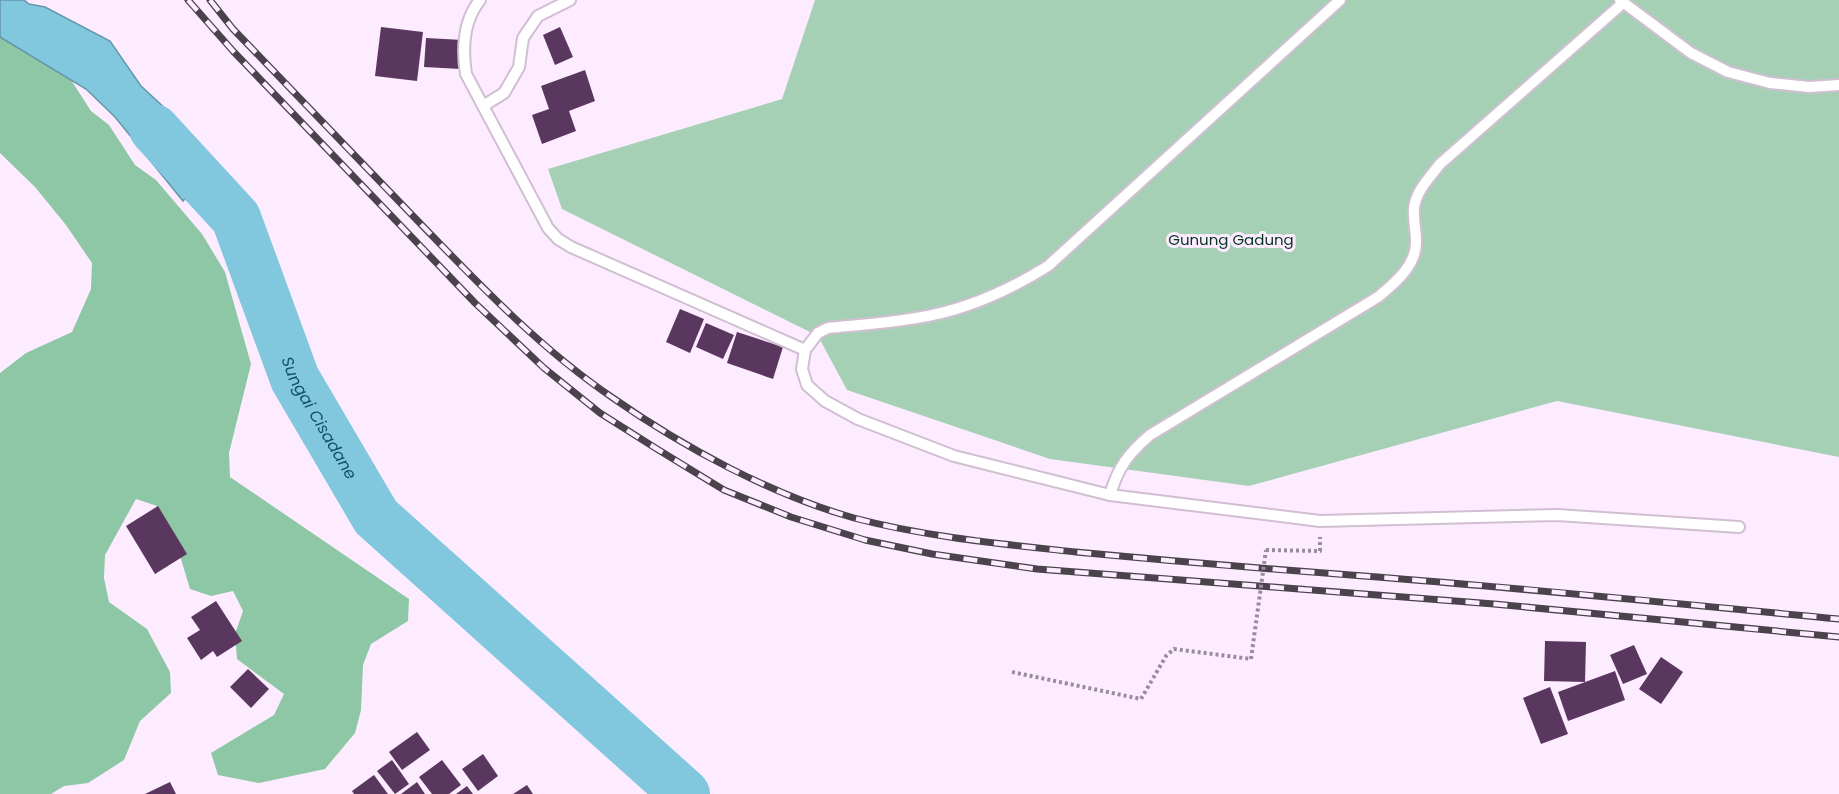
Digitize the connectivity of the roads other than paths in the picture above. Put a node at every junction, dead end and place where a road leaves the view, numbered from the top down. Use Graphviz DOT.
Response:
graph roads {
  1 [pos="480,0"];
  2 [pos="570,0"];
  3 [pos="1340,0"];
  4 [pos="1622,1"];
  5 [pos="1839,85"];
  6 [pos="483,106"];
  7 [pos="805,350"];
  8 [pos="1110,495"];
  9 [pos="1738,527"];
  1 -- 6 [label="lane"];
  2 -- 6 [label="lane"];
  3 -- 7 [label="lane"];
  4 -- 5 [label="lane"];
  4 -- 8 [label="lane"];
  6 -- 7 [label="lane"];
  7 -- 8 [label="lane"];
  8 -- 9 [label="lane"];
}
